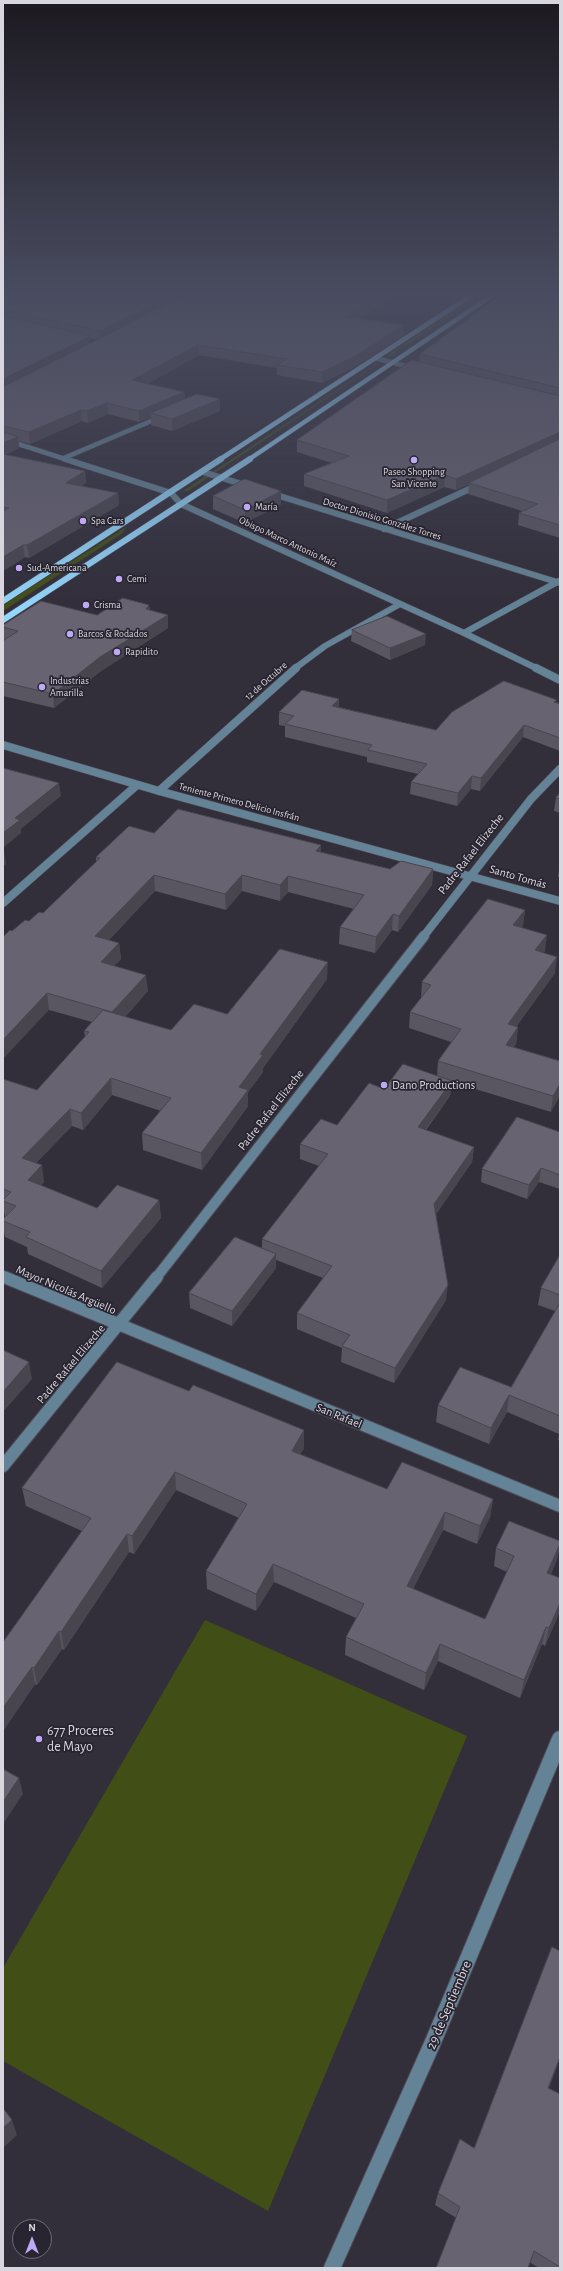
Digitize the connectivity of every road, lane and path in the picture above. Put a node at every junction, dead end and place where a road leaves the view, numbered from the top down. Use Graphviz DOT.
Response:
graph roads {
  1 [pos="310,401"];
  2 [pos="336,401"];
  3 [pos="172,412"];
  4 [pos="3,439"];
  5 [pos="64,458"];
  6 [pos="202,472"];
  7 [pos="221,478"];
  8 [pos="490,479"];
  9 [pos="258,490"];
  10 [pos="266,492"];
  11 [pos="171,493"];
  12 [pos="181,504"];
  13 [pos="384,529"];
  14 [pos="559,582"];
  15 [pos="3,601"];
  16 [pos="400,604"];
  17 [pos="3,620"];
  18 [pos="464,633"];
  19 [pos="560,680"];
  20 [pos="3,745"];
  21 [pos="560,769"];
  22 [pos="137,785"];
  23 [pos="159,791"];
  24 [pos="470,876"];
  25 [pos="560,901"];
  26 [pos="3,903"];
  27 [pos="3,1277"];
  28 [pos="119,1326"];
  29 [pos="3,1466"];
  30 [pos="560,1506"];
  31 [pos="560,1739"];
  32 [pos="332,2268"];
  1 -- 6 [label="main road"];
  2 -- 7 [label="main road"];
  3 -- 5 [label="street"];
  4 -- 5 [label="street, Obispo Marco Antonio Maíz"];
  5 -- 11 [label="street, Obispo Marco Antonio Maíz"];
  6 -- 7 [label="street"];
  6 -- 11 [label="main road"];
  7 -- 9 [label="street"];
  7 -- 12 [label="main road"];
  8 -- 13 [label="street"];
  10 -- 13 [label="street, Doctor Dionisio González Torres"];
  11 -- 12 [label="street, Obispo Marco Antonio Maíz"];
  11 -- 15 [label="main road"];
  12 -- 16 [label="street, Obispo Marco Antonio Maíz"];
  12 -- 17 [label="main road"];
  13 -- 14 [label="street, Doctor Dionisio González Torres"];
  14 -- 18 [label="street"];
  16 -- 18 [label="street, Obispo Marco Antonio Maíz"];
  16 -- 23 [label="street, 12 de Octubre"];
  18 -- 19 [label="street, Obispo Marco Antonio Maíz"];
  20 -- 22 [label="street, Teniente Primero Delicio Insfrán"];
  21 -- 24 [label="street, Padre Rafael Elizeche"];
  22 -- 23 [label="street, Teniente Primero Delicio Insfrán"];
  22 -- 26 [label="street"];
  23 -- 24 [label="street, Teniente Primero Delicio Insfrán"];
  24 -- 25 [label="street, Santo Tomás"];
  24 -- 28 [label="street, Padre Rafael Elizeche"];
  27 -- 28 [label="street, Mayor Nicolás Argüello"];
  28 -- 29 [label="street, Padre Rafael Elizeche"];
  28 -- 30 [label="street, San Rafael"];
  31 -- 32 [label="street, 29 de Septiembre"];
}
